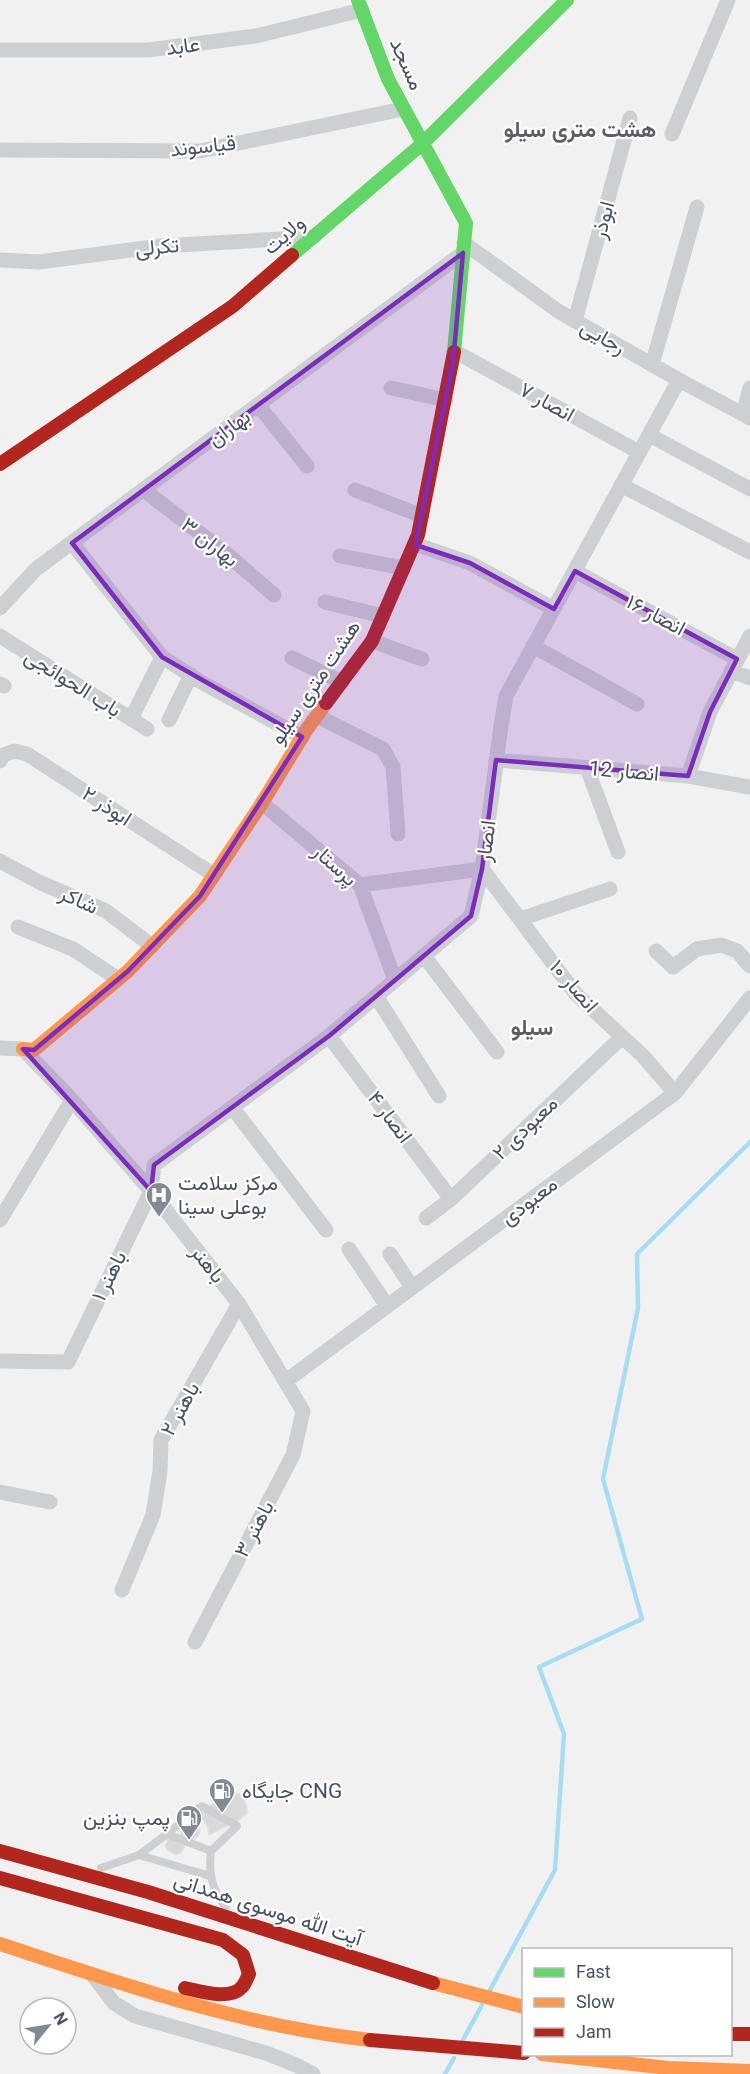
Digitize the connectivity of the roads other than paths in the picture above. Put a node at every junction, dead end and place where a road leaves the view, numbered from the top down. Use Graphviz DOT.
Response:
graph roads {
  1 [pos="567,0"];
  2 [pos="728,0"];
  3 [pos="360,5"];
  4 [pos="0,50"];
  5 [pos="403,109"];
  6 [pos="630,118"];
  7 [pos="672,135"];
  8 [pos="422,144"];
  9 [pos="0,150"];
  10 [pos="697,207"];
  11 [pos="314,237"];
  12 [pos="464,248"];
  13 [pos="0,260"];
  14 [pos="575,321"];
  15 [pos="454,351"];
  16 [pos="652,365"];
  17 [pos="679,380"];
  18 [pos="391,388"];
  19 [pos="750,388"];
  20 [pos="446,400"];
  21 [pos="259,406"];
  22 [pos="746,416"];
  23 [pos="648,435"];
  24 [pos="639,452"];
  25 [pos="0,464"];
  26 [pos="307,466"];
  27 [pos="621,485"];
  28 [pos="750,489"];
  29 [pos="144,490"];
  30 [pos="355,490"];
  31 [pos="422,516"];
  32 [pos="72,543"];
  33 [pos="414,544"];
  34 [pos="750,552"];
  35 [pos="340,556"];
  36 [pos="404,568"];
  37 [pos="574,571"];
  38 [pos="274,595"];
  39 [pos="325,602"];
  40 [pos="0,608"];
  41 [pos="554,609"];
  42 [pos="383,616"];
  43 [pos="0,636"];
  44 [pos="750,636"];
  45 [pos="372,641"];
  46 [pos="533,646"];
  47 [pos="162,657"];
  48 [pos="292,658"];
  49 [pos="422,659"];
  50 [pos="734,665"];
  51 [pos="191,675"];
  52 [pos="750,678"];
  53 [pos="342,682"];
  54 [pos="637,704"];
  55 [pos="317,716"];
  56 [pos="131,719"];
  57 [pos="169,720"];
  58 [pos="147,729"];
  59 [pos="302,737"];
  60 [pos="496,760"];
  61 [pos="0,761"];
  62 [pos="587,768"];
  63 [pos="688,776"];
  64 [pos="750,787"];
  65 [pos="262,802"];
  66 [pos="398,834"];
  67 [pos="618,852"];
  68 [pos="0,861"];
  69 [pos="482,869"];
  70 [pos="214,875"];
  71 [pos="360,885"];
  72 [pos="610,889"];
  73 [pos="520,920"];
  74 [pos="18,927"];
  75 [pos="152,946"];
  76 [pos="656,951"];
  77 [pos="424,956"];
  78 [pos="750,966"];
  79 [pos="118,979"];
  80 [pos="395,980"];
  81 [pos="376,996"];
  82 [pos="750,998"];
  83 [pos="329,1036"];
  84 [pos="622,1037"];
  85 [pos="0,1048"];
  86 [pos="23,1049"];
  87 [pos="497,1052"];
  88 [pos="675,1093"];
  89 [pos="439,1096"];
  90 [pos="72,1100"];
  91 [pos="232,1107"];
  92 [pos="151,1191"];
  93 [pos="450,1199"];
  94 [pos="426,1218"];
  95 [pos="0,1220"];
  96 [pos="326,1230"];
  97 [pos="349,1250"];
  98 [pos="390,1254"];
  99 [pos="412,1287"];
  100 [pos="239,1304"];
  101 [pos="387,1306"];
  102 [pos="0,1362"];
  103 [pos="286,1381"];
  104 [pos="303,1411"];
  105 [pos="0,1492"];
  106 [pos="50,1502"];
  107 [pos="122,1590"];
  108 [pos="195,1642"];
  109 [pos="167,1834"];
  110 [pos="0,1851"];
  111 [pos="211,1851"];
  112 [pos="139,1854"];
  113 [pos="81,1872"];
  114 [pos="210,1876"];
  115 [pos="0,1878"];
  116 [pos="235,1918"];
  117 [pos="0,1944"];
  118 [pos="69,1966"];
  119 [pos="92,1975"];
  120 [pos="522,2006"];
  121 [pos="732,2034"];
  122 [pos="750,2034"];
  123 [pos="522,2053"];
  124 [pos="552,2056"];
  125 [pos="750,2071"];
  126 [pos="712,2072"];
  127 [pos="313,2074"];
  1 -- 8 [label="main road, ولایت"];
  2 -- 7 [label="street"];
  3 -- 4 [label="street, عابد"];
  3 -- 5 [label="main road, مسجد"];
  5 -- 8 [label="main road, مسجد"];
  5 -- 9 [label="street, قیاسوند"];
  6 -- 14 [label="street, ابوذر"];
  8 -- 11 [label="main road, ولایت"];
  8 -- 12 [label="main road, هشت متری سیلو"];
  10 -- 16 [label="street"];
  11 -- 13 [label="street, تکرلی"];
  11 -- 25 [label="main road, ولایت"];
  12 -- 14 [label="street, رجایی"];
  12 -- 15 [label="main road, هشت متری سیلو"];
  12 -- 21 [label="street, بهاران"];
  14 -- 16 [label="street, رجایی"];
  15 -- 20 [label="main road, هشت متری سیلو"];
  15 -- 24 [label="street, انصار ۷"];
  16 -- 17 [label="street, رجایی"];
  17 -- 22 [label="street, رجایی"];
  17 -- 23 [label="street, انصار"];
  18 -- 20 [label="street"];
  19 -- 22 [label="street"];
  20 -- 31 [label="main road, هشت متری سیلو"];
  21 -- 26 [label="street"];
  21 -- 29 [label="street, بهاران"];
  23 -- 24 [label="street, انصار"];
  23 -- 28 [label="street"];
  24 -- 27 [label="street, انصار"];
  27 -- 34 [label="street"];
  27 -- 37 [label="street, انصار"];
  29 -- 32 [label="street, بهاران"];
  29 -- 38 [label="street, بهاران ۳"];
  30 -- 31 [label="street"];
  31 -- 33 [label="main road, هشت متری سیلو"];
  32 -- 40 [label="street, بهاران"];
  32 -- 47 [label="street"];
  33 -- 36 [label="main road, هشت متری سیلو"];
  33 -- 41 [label="street"];
  35 -- 36 [label="street"];
  36 -- 42 [label="main road, هشت متری سیلو"];
  37 -- 41 [label="street, انصار"];
  37 -- 50 [label="street, انصار ۱۶"];
  39 -- 42 [label="street"];
  41 -- 46 [label="street, انصار"];
  42 -- 45 [label="main road, هشت متری سیلو"];
  43 -- 56 [label="street, باب الحوائجی"];
  44 -- 50 [label="street"];
  45 -- 49 [label="street"];
  45 -- 53 [label="main road, هشت متری سیلو"];
  46 -- 54 [label="street"];
  46 -- 60 [label="street, انصار"];
  47 -- 51 [label="street"];
  47 -- 56 [label="street"];
  48 -- 53 [label="street"];
  50 -- 52 [label="street, انصار ۱۶"];
  50 -- 63 [label="street"];
  51 -- 57 [label="street"];
  51 -- 59 [label="street"];
  53 -- 55 [label="main road, هشت متری سیلو"];
  55 -- 59 [label="main road, هشت متری سیلو"];
  55 -- 66 [label="street"];
  56 -- 58 [label="street, باب الحوائجی"];
  59 -- 65 [label="main road, هشت متری سیلو"];
  60 -- 62 [label="street, انصار 12"];
  60 -- 69 [label="street, انصار"];
  61 -- 70 [label="street, ابوذر ۲"];
  62 -- 63 [label="street, انصار 12"];
  62 -- 67 [label="street"];
  63 -- 64 [label="street, انصار 12"];
  65 -- 70 [label="main road, هشت متری سیلو"];
  65 -- 71 [label="street, پرستار"];
  68 -- 75 [label="street, شاکر"];
  69 -- 71 [label="street"];
  69 -- 73 [label="street, انصار ۱۰"];
  69 -- 77 [label="street, انصار"];
  70 -- 75 [label="main road, هشت متری سیلو"];
  71 -- 80 [label="street, پرستار"];
  72 -- 73 [label="street"];
  73 -- 84 [label="street, انصار ۱۰"];
  74 -- 79 [label="street"];
  75 -- 79 [label="main road, هشت متری سیلو"];
  76 -- 78 [label="street"];
  77 -- 80 [label="street, انصار"];
  77 -- 87 [label="street"];
  79 -- 86 [label="main road, هشت متری سیلو"];
  80 -- 81 [label="street, انصار"];
  81 -- 83 [label="street, انصار"];
  81 -- 89 [label="street"];
  82 -- 88 [label="street, معبودی"];
  83 -- 91 [label="street, انصار"];
  83 -- 93 [label="street, انصار ۴"];
  84 -- 88 [label="street, انصار ۱۰"];
  84 -- 93 [label="street, معبودی ۲"];
  85 -- 86 [label="street"];
  86 -- 90 [label="street, باهنر"];
  88 -- 99 [label="street, معبودی"];
  90 -- 92 [label="street, باهنر"];
  90 -- 95 [label="street"];
  91 -- 92 [label="street, انصار"];
  91 -- 96 [label="street"];
  92 -- 100 [label="street, باهنر"];
  92 -- 102 [label="street, باهنر ۱"];
  93 -- 94 [label="street, معبودی ۲"];
  97 -- 101 [label="street"];
  98 -- 99 [label="street"];
  99 -- 101 [label="street, معبودی"];
  100 -- 103 [label="street, باهنر"];
  100 -- 107 [label="street, باهنر ۲"];
  101 -- 103 [label="street, معبودی"];
  103 -- 104 [label="street, باهنر"];
  104 -- 108 [label="street, باهنر ۳"];
  105 -- 106 [label="street"];
  109 -- 111 [label="lane"];
  109 -- 111 [label="lane"];
  109 -- 112 [label="lane"];
  110 -- 113 [label="main road, آیت الله موسوی همدانی"];
  111 -- 114 [label="lane"];
  112 -- 113 [label="lane"];
  112 -- 114 [label="lane"];
  113 -- 116 [label="main road, آیت الله موسوی همدانی"];
  114 -- 116 [label="lane"];
  115 -- 118 [label="main road"];
  116 -- 120 [label="main road, آیت الله موسوی همدانی"];
  117 -- 118 [label="main road"];
  118 -- 119 [label="main road"];
  119 -- 123 [label="main road"];
  119 -- 127 [label="street"];
  121 -- 122 [label="main road"];
  124 -- 126 [label="main road"];
  125 -- 126 [label="main road"];
}
